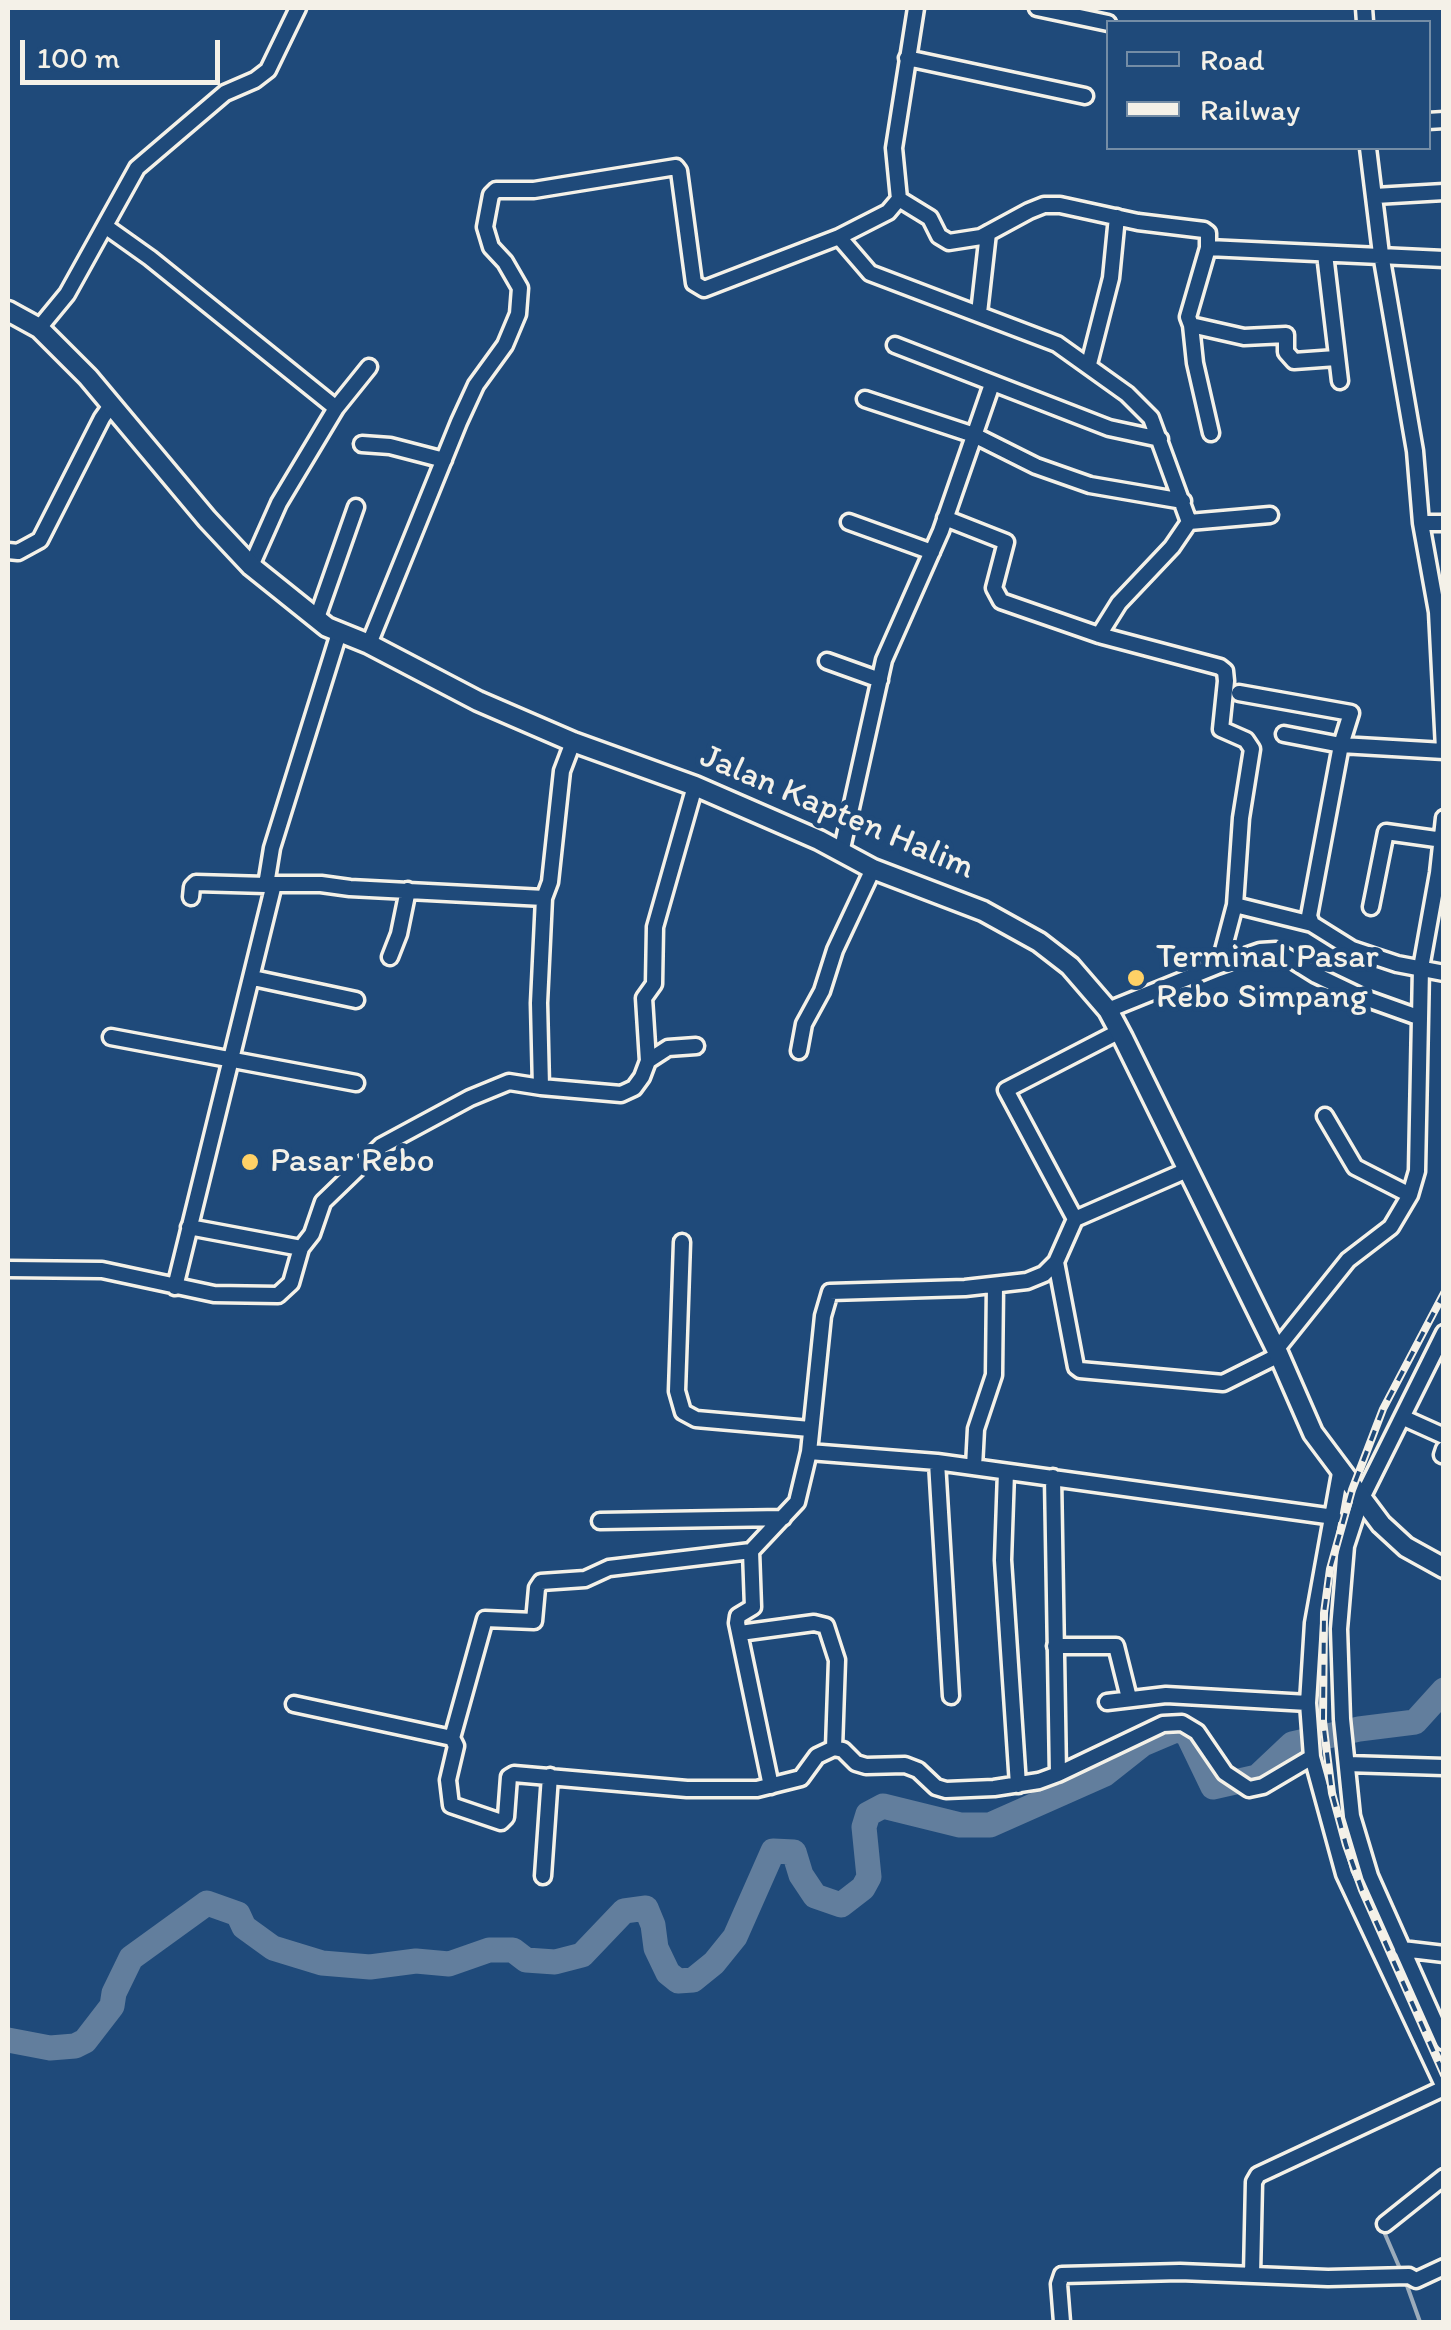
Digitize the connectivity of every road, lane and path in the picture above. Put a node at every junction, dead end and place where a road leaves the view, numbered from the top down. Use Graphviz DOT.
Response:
graph roads {
  1 [pos="298,8"];
  2 [pos="916,8"];
  3 [pos="1037,8"];
  4 [pos="1106,24"];
  5 [pos="908,58"];
  6 [pos="1085,96"];
  7 [pos="1368,150"];
  8 [pos="1444,192"];
  9 [pos="1375,196"];
  10 [pos="898,199"];
  11 [pos="1117,217"];
  12 [pos="105,226"];
  13 [pos="988,233"];
  14 [pos="839,236"];
  15 [pos="1208,248"];
  16 [pos="1324,254"];
  17 [pos="1381,254"];
  18 [pos="1444,259"];
  19 [pos="8,310"];
  20 [pos="979,313"];
  21 [pos="1191,324"];
  22 [pos="39,328"];
  23 [pos="895,345"];
  24 [pos="1336,358"];
  25 [pos="1089,364"];
  26 [pos="369,367"];
  27 [pos="1340,382"];
  28 [pos="992,384"];
  29 [pos="865,398"];
  30 [pos="112,404"];
  31 [pos="336,408"];
  32 [pos="1211,433"];
  33 [pos="974,435"];
  34 [pos="1160,439"];
  35 [pos="362,444"];
  36 [pos="444,460"];
  37 [pos="1182,502"];
  38 [pos="356,507"];
  39 [pos="1270,514"];
  40 [pos="945,518"];
  41 [pos="849,522"];
  42 [pos="1189,522"];
  43 [pos="1444,522"];
  44 [pos="1422,523"];
  45 [pos="8,551"];
  46 [pos="932,552"];
  47 [pos="251,566"];
  48 [pos="316,618"];
  49 [pos="339,633"];
  50 [pos="1099,636"];
  51 [pos="370,644"];
  52 [pos="827,661"];
  53 [pos="880,680"];
  54 [pos="1239,692"];
  55 [pos="1284,734"];
  56 [pos="574,742"];
  57 [pos="1340,745"];
  58 [pos="1444,750"];
  59 [pos="695,786"];
  60 [pos="1444,818"];
  61 [pos="1443,840"];
  62 [pos="841,853"];
  63 [pos="873,869"];
  64 [pos="270,884"];
  65 [pos="408,890"];
  66 [pos="191,897"];
  67 [pos="544,898"];
  68 [pos="1235,904"];
  69 [pos="1371,907"];
  70 [pos="1312,924"];
  71 [pos="390,957"];
  72 [pos="1217,966"];
  73 [pos="1421,968"];
  74 [pos="1444,973"];
  75 [pos="252,978"];
  76 [pos="356,1000"];
  77 [pos="1108,1010"];
  78 [pos="1418,1017"];
  79 [pos="1120,1032"];
  80 [pos="111,1037"];
  81 [pos="696,1046"];
  82 [pos="799,1050"];
  83 [pos="231,1060"];
  84 [pos="648,1061"];
  85 [pos="356,1083"];
  86 [pos="542,1087"];
  87 [pos="1324,1116"];
  88 [pos="1187,1170"];
  89 [pos="1410,1195"];
  90 [pos="1075,1220"];
  91 [pos="189,1226"];
  92 [pos="682,1242"];
  93 [pos="302,1248"];
  94 [pos="1056,1262"];
  95 [pos="8,1269"];
  96 [pos="995,1286"];
  97 [pos="176,1287"];
  98 [pos="1444,1333"];
  99 [pos="1278,1353"];
  100 [pos="1404,1418"];
  101 [pos="810,1428"];
  102 [pos="1444,1436"];
  103 [pos="809,1452"];
  104 [pos="937,1462"];
  105 [pos="974,1467"];
  106 [pos="1006,1472"];
  107 [pos="1340,1473"];
  108 [pos="1053,1477"];
  109 [pos="1360,1500"];
  110 [pos="1334,1516"];
  111 [pos="783,1518"];
  112 [pos="600,1521"];
  113 [pos="751,1551"];
  114 [pos="1444,1568"];
  115 [pos="740,1633"];
  116 [pos="1055,1646"];
  117 [pos="952,1696"];
  118 [pos="1129,1698"];
  119 [pos="1106,1702"];
  120 [pos="1308,1703"];
  121 [pos="294,1704"];
  122 [pos="452,1738"];
  123 [pos="834,1748"];
  124 [pos="1311,1751"];
  125 [pos="1347,1764"];
  126 [pos="1444,1766"];
  127 [pos="1058,1774"];
  128 [pos="550,1776"];
  129 [pos="1018,1785"];
  130 [pos="771,1786"];
  131 [pos="543,1876"];
  132 [pos="1402,1949"];
  133 [pos="1444,1954"];
  134 [pos="1444,2042"];
  135 [pos="1444,2088"];
  136 [pos="1444,2177"];
  137 [pos="1385,2224"];
  138 [pos="1444,2268"];
  139 [pos="1252,2275"];
  140 [pos="1062,2322"];
  1 -- 12 [label="street"];
  2 -- 5 [label="street"];
  3 -- 4 [label="street"];
  5 -- 6 [label="street"];
  5 -- 10 [label="street"];
  7 -- 9 [label="street"];
  8 -- 9 [label="street"];
  9 -- 17 [label="street"];
  10 -- 13 [label="street"];
  10 -- 14 [label="street"];
  11 -- 13 [label="street"];
  11 -- 15 [label="street"];
  11 -- 25 [label="street"];
  12 -- 22 [label="street"];
  12 -- 31 [label="street"];
  13 -- 20 [label="street"];
  14 -- 20 [label="street"];
  14 -- 36 [label="street"];
  15 -- 16 [label="street"];
  15 -- 21 [label="street"];
  16 -- 17 [label="street"];
  16 -- 24 [label="street"];
  17 -- 18 [label="street"];
  17 -- 44 [label="street"];
  19 -- 22 [label="main road, Jalan Kapten Halim"];
  20 -- 25 [label="street"];
  21 -- 24 [label="street"];
  21 -- 32 [label="street"];
  22 -- 30 [label="main road, Jalan Kapten Halim"];
  23 -- 28 [label="street"];
  24 -- 27 [label="street"];
  25 -- 34 [label="street"];
  26 -- 31 [label="street"];
  28 -- 33 [label="street"];
  28 -- 34 [label="street"];
  29 -- 33 [label="street"];
  30 -- 45 [label="street"];
  30 -- 47 [label="main road, Jalan Kapten Halim"];
  31 -- 47 [label="street"];
  33 -- 37 [label="street"];
  33 -- 40 [label="street"];
  34 -- 37 [label="street"];
  35 -- 36 [label="street"];
  36 -- 51 [label="street"];
  37 -- 42 [label="street"];
  38 -- 48 [label="street"];
  39 -- 42 [label="street"];
  40 -- 46 [label="street"];
  40 -- 50 [label="street"];
  41 -- 46 [label="street"];
  42 -- 50 [label="street"];
  43 -- 44 [label="street"];
  44 -- 58 [label="street"];
  46 -- 53 [label="street"];
  47 -- 48 [label="main road, Jalan Kapten Halim"];
  48 -- 49 [label="main road, Jalan Kapten Halim"];
  49 -- 51 [label="main road, Jalan Kapten Halim"];
  49 -- 64 [label="street"];
  50 -- 68 [label="street"];
  51 -- 56 [label="main road, Jalan Kapten Halim"];
  52 -- 53 [label="street"];
  53 -- 62 [label="street"];
  54 -- 57 [label="street"];
  55 -- 57 [label="street"];
  56 -- 59 [label="main road, Jalan Kapten Halim"];
  56 -- 67 [label="street"];
  57 -- 58 [label="street"];
  57 -- 70 [label="street"];
  59 -- 62 [label="main road, Jalan Kapten Halim"];
  59 -- 84 [label="street"];
  60 -- 61 [label="street"];
  61 -- 69 [label="street"];
  61 -- 73 [label="street"];
  62 -- 63 [label="main road, Jalan Kapten Halim"];
  63 -- 77 [label="main road, Jalan Kapten Halim"];
  63 -- 82 [label="street"];
  64 -- 65 [label="street"];
  64 -- 66 [label="street"];
  64 -- 75 [label="street"];
  65 -- 67 [label="street"];
  65 -- 71 [label="street"];
  67 -- 86 [label="street"];
  68 -- 70 [label="street"];
  68 -- 72 [label="street"];
  70 -- 73 [label="street"];
  72 -- 77 [label="street"];
  72 -- 78 [label="street"];
  73 -- 74 [label="street"];
  73 -- 78 [label="street"];
  75 -- 76 [label="street"];
  75 -- 83 [label="street"];
  77 -- 79 [label="main road, Jalan Kapten Halim"];
  78 -- 89 [label="street"];
  79 -- 88 [label="main road, Jalan Kapten Halim"];
  79 -- 90 [label="street"];
  80 -- 83 [label="street"];
  81 -- 84 [label="street"];
  83 -- 85 [label="street"];
  83 -- 91 [label="street"];
  84 -- 86 [label="street"];
  86 -- 93 [label="street"];
  87 -- 89 [label="street"];
  88 -- 90 [label="street"];
  88 -- 99 [label="main road, Jalan Kapten Halim"];
  89 -- 99 [label="street"];
  90 -- 94 [label="street"];
  91 -- 93 [label="street"];
  91 -- 97 [label="street"];
  92 -- 101 [label="street"];
  93 -- 97 [label="street"];
  94 -- 96 [label="street"];
  94 -- 99 [label="street"];
  95 -- 97 [label="street"];
  96 -- 101 [label="street"];
  96 -- 105 [label="street"];
  98 -- 100 [label="street"];
  99 -- 107 [label="main road, Jalan Kapten Halim"];
  100 -- 102 [label="street"];
  100 -- 109 [label="street"];
  101 -- 103 [label="street"];
  103 -- 104 [label="street"];
  103 -- 111 [label="street"];
  104 -- 105 [label="street"];
  104 -- 117 [label="street"];
  105 -- 106 [label="street"];
  106 -- 108 [label="street"];
  106 -- 129 [label="street"];
  107 -- 109 [label="main road, Jalan Kapten Halim"];
  107 -- 110 [label="street"];
  108 -- 110 [label="street"];
  108 -- 116 [label="street"];
  109 -- 114 [label="main road, Jalan Kapten Halim"];
  109 -- 125 [label="street"];
  110 -- 120 [label="street"];
  111 -- 112 [label="street"];
  111 -- 113 [label="street"];
  113 -- 115 [label="street"];
  113 -- 122 [label="street"];
  115 -- 123 [label="street"];
  115 -- 130 [label="street"];
  116 -- 118 [label="street"];
  116 -- 127 [label="street"];
  118 -- 119 [label="street"];
  118 -- 120 [label="street"];
  120 -- 124 [label="street"];
  121 -- 122 [label="street"];
  122 -- 128 [label="street"];
  123 -- 129 [label="street"];
  123 -- 130 [label="street"];
  124 -- 127 [label="street"];
  124 -- 135 [label="street"];
  125 -- 126 [label="street"];
  125 -- 132 [label="street"];
  127 -- 129 [label="street"];
  128 -- 130 [label="street"];
  128 -- 131 [label="street"];
  132 -- 133 [label="street"];
  132 -- 134 [label="street"];
  135 -- 139 [label="street"];
  136 -- 137 [label="street"];
  138 -- 139 [label="street"];
  139 -- 140 [label="street"];
}
